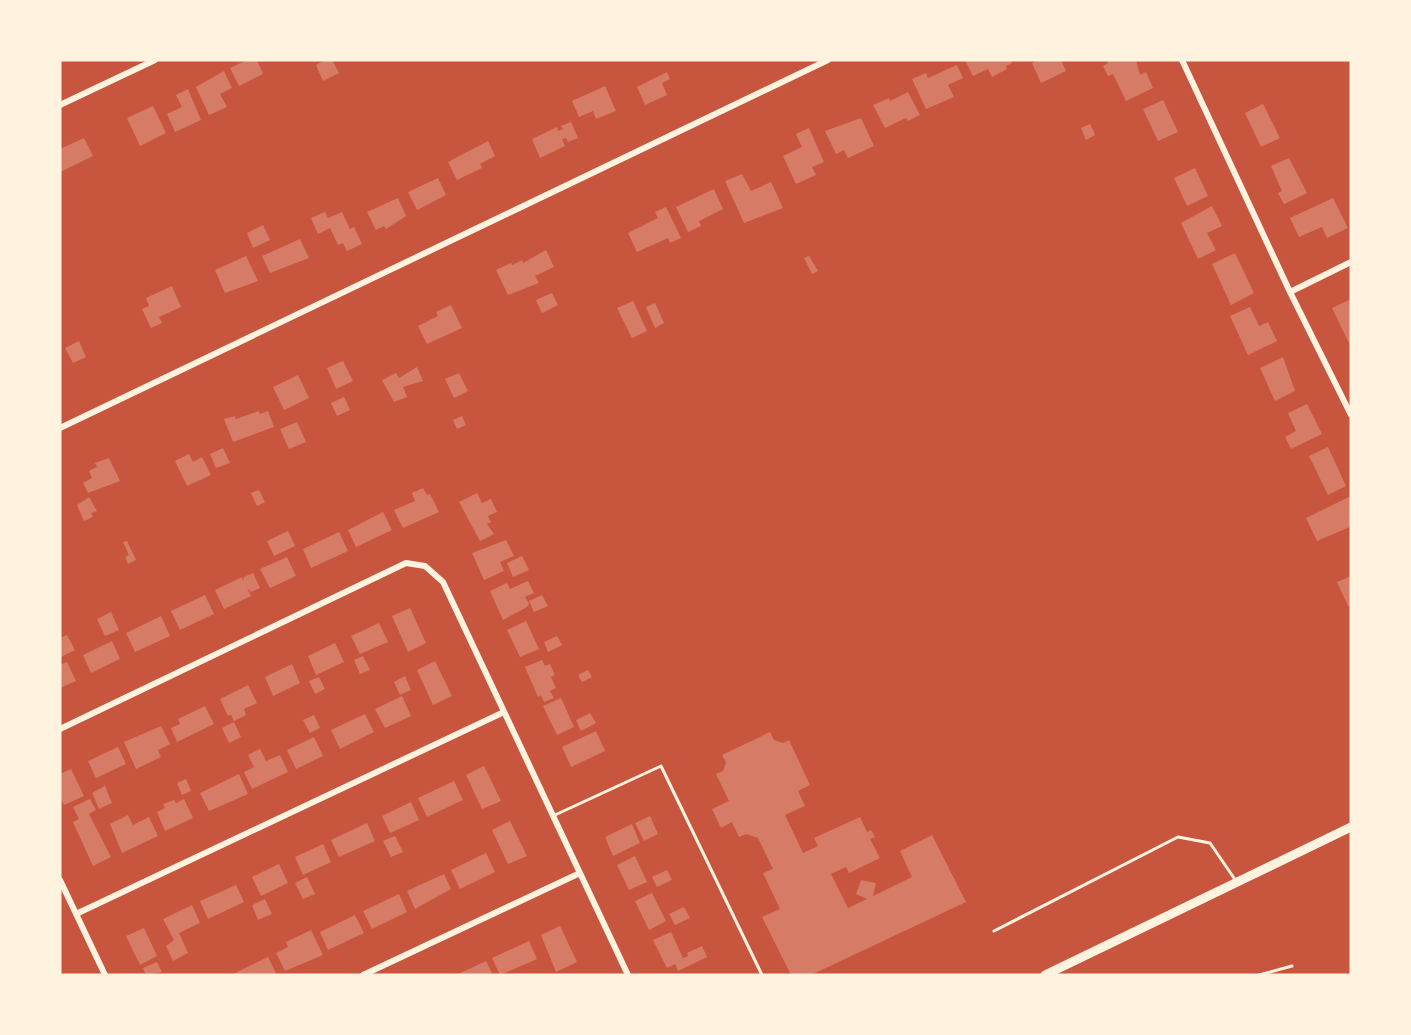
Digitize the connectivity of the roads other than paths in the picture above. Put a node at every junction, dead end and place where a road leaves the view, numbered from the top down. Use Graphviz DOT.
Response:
graph roads {
  1 [pos="155,60"];
  2 [pos="828,60"];
  3 [pos="1182,60"];
  4 [pos="60,105"];
  5 [pos="1351,262"];
  6 [pos="1290,292"];
  7 [pos="1351,416"];
  8 [pos="60,428"];
  9 [pos="504,712"];
  10 [pos="60,729"];
  11 [pos="553,816"];
  12 [pos="1351,827"];
  13 [pos="580,873"];
  14 [pos="60,880"];
  15 [pos="1237,883"];
  16 [pos="76,914"];
  17 [pos="994,931"];
  18 [pos="1292,966"];
  19 [pos="105,975"];
  20 [pos="363,975"];
  21 [pos="628,975"];
  22 [pos="762,975"];
  23 [pos="1045,975"];
  24 [pos="1259,975"];
  1 -- 4 [label="street"];
  2 -- 8 [label="street"];
  3 -- 6 [label="street"];
  5 -- 6 [label="street"];
  6 -- 7 [label="street"];
  9 -- 10 [label="street"];
  9 -- 11 [label="street"];
  9 -- 16 [label="street"];
  11 -- 13 [label="street"];
  11 -- 22 [label="lane"];
  12 -- 15 [label="main road"];
  13 -- 20 [label="street"];
  13 -- 21 [label="street"];
  14 -- 16 [label="street"];
  15 -- 17 [label="lane"];
  15 -- 23 [label="main road"];
  16 -- 19 [label="street"];
  18 -- 24 [label="lane"];
}
